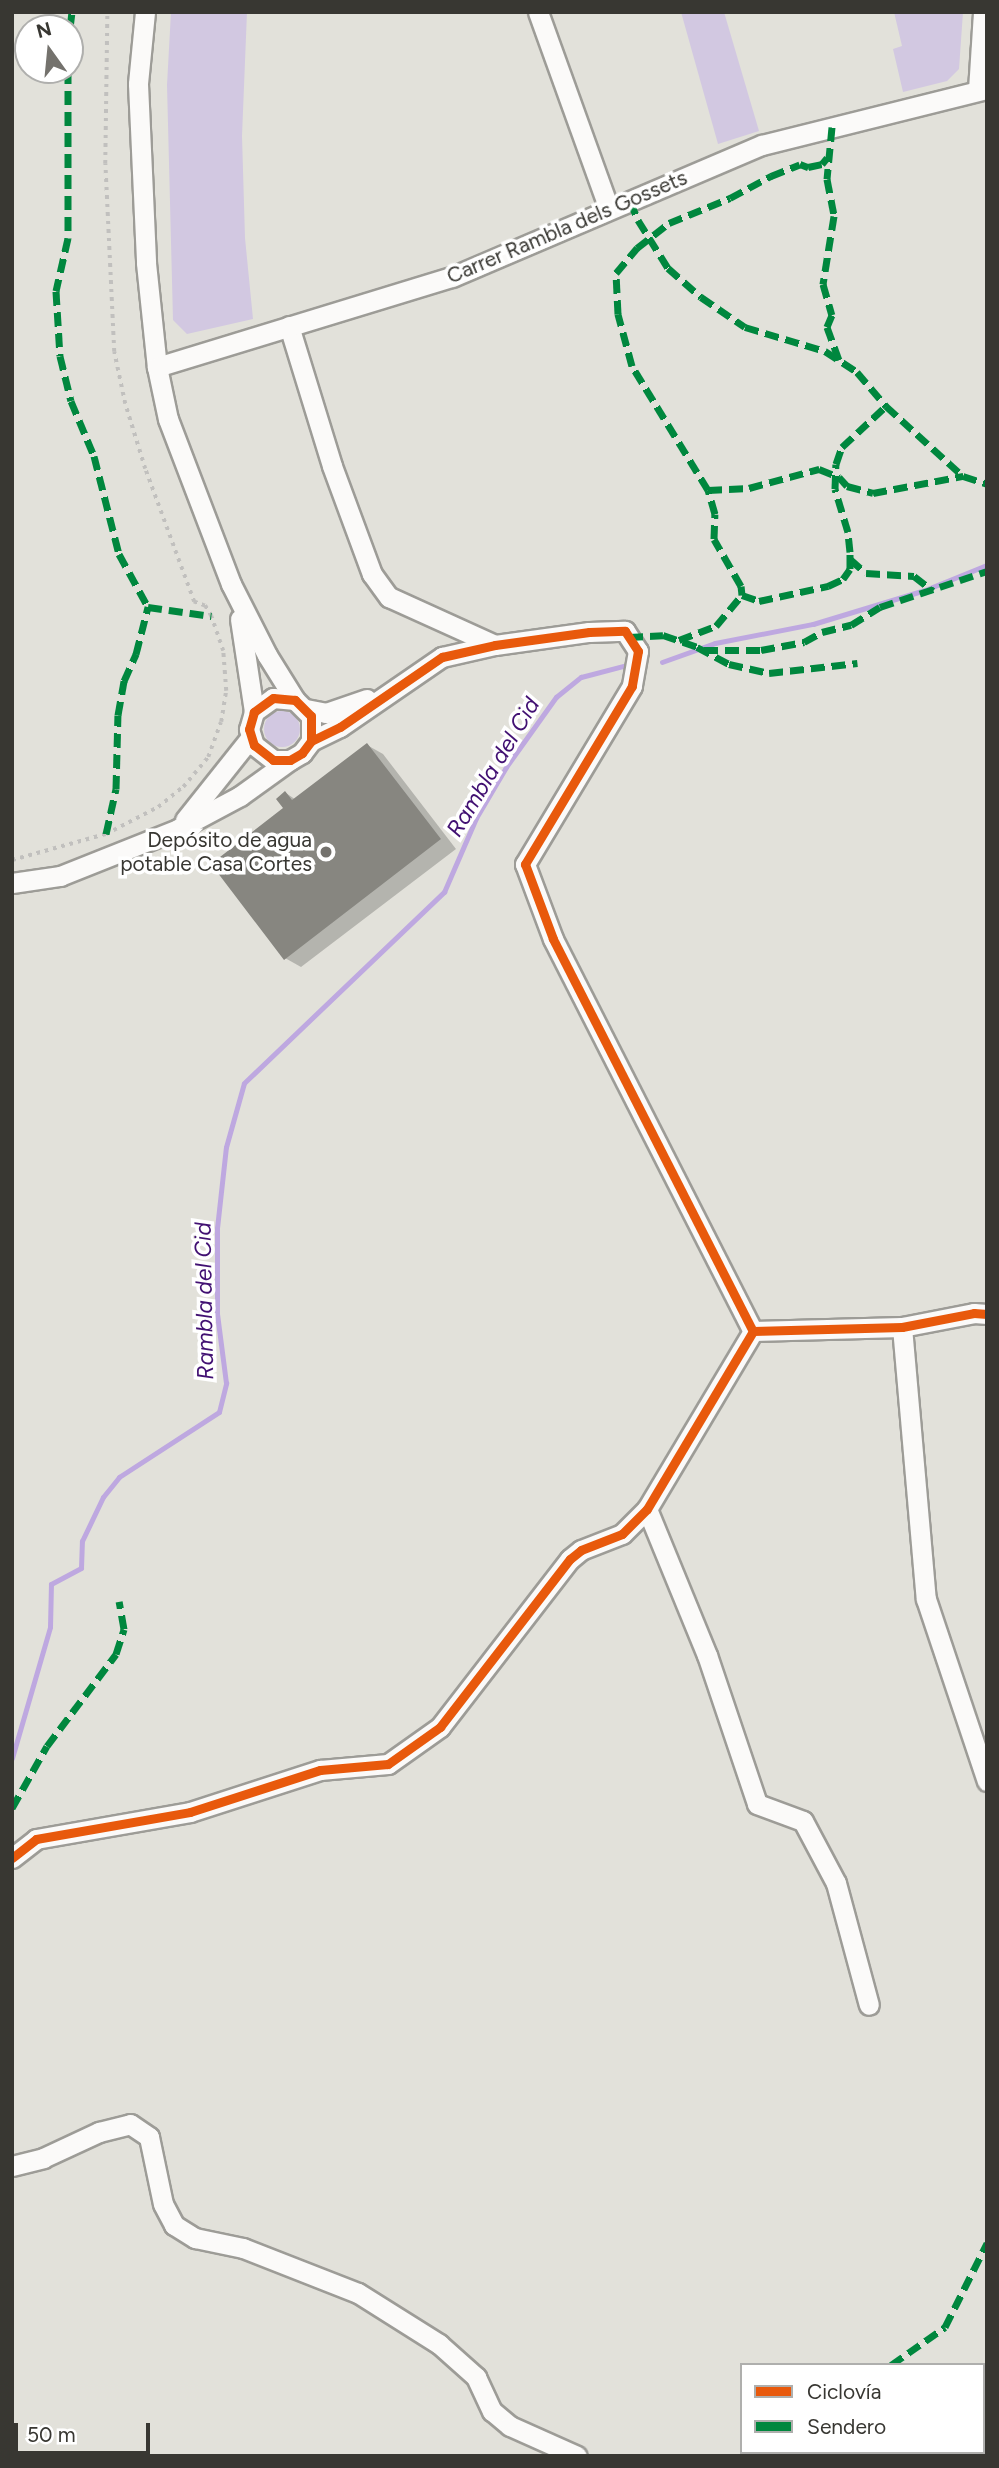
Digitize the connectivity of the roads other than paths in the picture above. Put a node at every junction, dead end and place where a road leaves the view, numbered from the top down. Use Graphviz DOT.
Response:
graph roads {
  1 [pos="145,12"];
  2 [pos="538,12"];
  3 [pos="983,12"];
  4 [pos="984,91"];
  5 [pos="609,209"];
  6 [pos="289,326"];
  7 [pos="157,367"];
  8 [pos="232,584"];
  9 [pos="495,645"];
  10 [pos="403,682"];
  11 [pos="301,705"];
  12 [pos="254,712"];
  13 [pos="251,737"];
  14 [pos="311,741"];
  15 [pos="290,760"];
  16 [pos="178,829"];
  17 [pos="12,883"];
  18 [pos="987,1314"];
  19 [pos="902,1327"];
  20 [pos="753,1331"];
  21 [pos="647,1509"];
  22 [pos="987,1782"];
  23 [pos="12,1858"];
  24 [pos="869,2005"];
  25 [pos="12,2166"];
  26 [pos="577,2456"];
  1 -- 7 [label="street"];
  2 -- 5 [label="street"];
  3 -- 4 [label="street"];
  4 -- 5 [label="street, Carrer Rambla dels Gossets"];
  5 -- 6 [label="street, Carrer Rambla dels Gossets"];
  6 -- 7 [label="street, Carrer Rambla dels Gossets"];
  6 -- 9 [label="street"];
  7 -- 8 [label="street"];
  8 -- 11 [label="street"];
  8 -- 12 [label="street"];
  9 -- 10 [label="street"];
  9 -- 20 [label="street"];
  10 -- 11 [label="street"];
  10 -- 14 [label="street"];
  11 -- 12 [label="street"];
  11 -- 14 [label="street"];
  12 -- 13 [label="street"];
  13 -- 15 [label="street"];
  13 -- 16 [label="street"];
  14 -- 15 [label="street"];
  15 -- 16 [label="street"];
  16 -- 17 [label="street"];
  18 -- 19 [label="street"];
  19 -- 20 [label="street"];
  19 -- 22 [label="street"];
  20 -- 21 [label="street"];
  21 -- 23 [label="street"];
  21 -- 24 [label="street"];
  25 -- 26 [label="street"];
}
